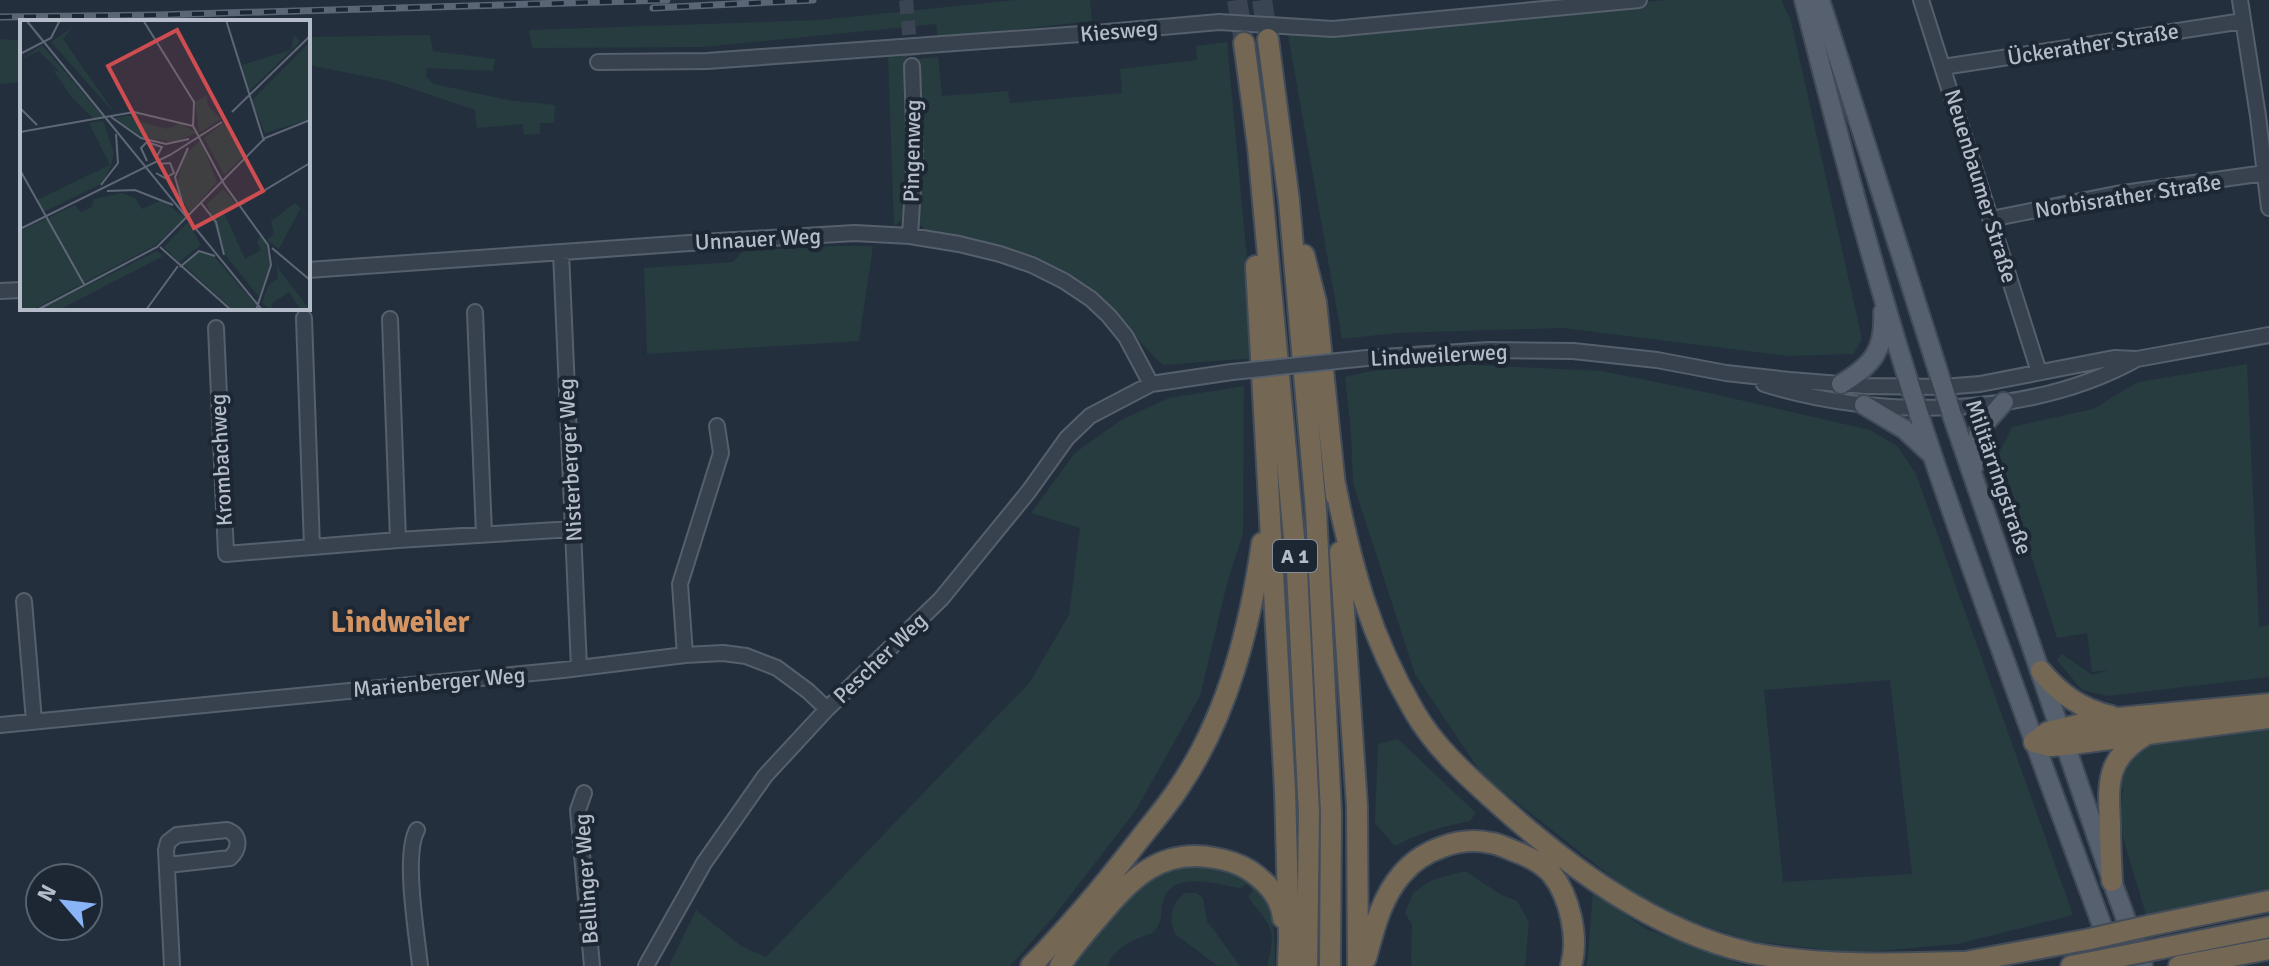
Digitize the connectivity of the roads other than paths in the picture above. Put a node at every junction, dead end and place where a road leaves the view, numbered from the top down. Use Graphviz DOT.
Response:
graph roads {
  1 [pos="1639,0"];
  2 [pos="1804,0"];
  3 [pos="1820,0"];
  4 [pos="1921,0"];
  5 [pos="2240,0"];
  6 [pos="2243,21"];
  7 [pos="1268,39"];
  8 [pos="1244,43"];
  9 [pos="598,62"];
  10 [pos="912,66"];
  11 [pos="1943,67"];
  12 [pos="1258,147"];
  13 [pos="2265,173"];
  14 [pos="1289,201"];
  15 [pos="2269,208"];
  16 [pos="1991,219"];
  17 [pos="910,236"];
  18 [pos="561,252"];
  19 [pos="310,270"];
  20 [pos="20,290"];
  21 [pos="0,291"];
  22 [pos="1883,293"];
  23 [pos="475,312"];
  24 [pos="304,318"];
  25 [pos="390,319"];
  26 [pos="216,328"];
  27 [pos="2269,335"];
  28 [pos="2137,359"];
  29 [pos="2039,372"];
  30 [pos="1726,373"];
  31 [pos="1151,384"];
  32 [pos="1841,384"];
  33 [pos="1912,386"];
  34 [pos="1943,387"];
  35 [pos="2004,402"];
  36 [pos="1864,405"];
  37 [pos="1918,407"];
  38 [pos="1949,407"];
  39 [pos="717,426"];
  40 [pos="1266,447"];
  41 [pos="1933,457"];
  42 [pos="1973,475"];
  43 [pos="1335,484"];
  44 [pos="573,529"];
  45 [pos="484,534"];
  46 [pos="398,540"];
  47 [pos="312,547"];
  48 [pos="24,601"];
  49 [pos="685,655"];
  50 [pos="579,668"];
  51 [pos="2041,671"];
  52 [pos="2269,704"];
  53 [pos="827,709"];
  54 [pos="2118,718"];
  55 [pos="2269,718"];
  56 [pos="34,721"];
  57 [pos="0,725"];
  58 [pos="2145,735"];
  59 [pos="2062,736"];
  60 [pos="2034,742"];
  61 [pos="584,793"];
  62 [pos="417,830"];
  63 [pos="168,865"];
  64 [pos="2112,881"];
  65 [pos="2269,901"];
  66 [pos="2269,927"];
  67 [pos="2269,949"];
  68 [pos="1952,964"];
  69 [pos="172,966"];
  70 [pos="420,966"];
  71 [pos="592,966"];
  72 [pos="646,966"];
  73 [pos="1031,966"];
  74 [pos="1060,966"];
  75 [pos="1286,966"];
  76 [pos="1307,966"];
  77 [pos="1330,966"];
  78 [pos="1358,966"];
  79 [pos="1365,966"];
  80 [pos="1571,966"];
  81 [pos="2071,966"];
  82 [pos="2117,966"];
  83 [pos="2143,966"];
  84 [pos="2179,966"];
  1 -- 9 [label="street, Kiesweg"];
  2 -- 22 [label="main road"];
  3 -- 34 [label="main road, Militärringstraße"];
  4 -- 11 [label="street, Neuenbaumer Straße"];
  5 -- 6 [label="street"];
  6 -- 11 [label="street, Ückerather Straße"];
  6 -- 13 [label="street"];
  7 -- 14 [label="highway, A 1"];
  8 -- 12 [label="highway, A 1"];
  10 -- 17 [label="street, Pingenweg"];
  11 -- 16 [label="street, Neuenbaumer Straße"];
  12 -- 40 [label="highway"];
  12 -- 76 [label="highway, A 1"];
  13 -- 15 [label="street"];
  13 -- 16 [label="street, Norbisrather Straße"];
  14 -- 43 [label="highway"];
  14 -- 77 [label="highway, A 1"];
  16 -- 29 [label="street, Neuenbaumer Straße"];
  17 -- 18 [label="street, Unnauer Weg"];
  17 -- 31 [label="street, Unnauer Weg"];
  18 -- 19 [label="street, Unnauer Weg"];
  18 -- 44 [label="street, Nisterberger Weg"];
  20 -- 21 [label="street"];
  22 -- 32 [label="main road"];
  22 -- 33 [label="main road"];
  23 -- 45 [label="street"];
  24 -- 47 [label="street"];
  25 -- 46 [label="street"];
  26 -- 47 [label="street, Krombachweg"];
  27 -- 28 [label="street, Lindweilerweg"];
  28 -- 29 [label="street, Lindweilerweg"];
  28 -- 35 [label="street, Lindweilerweg"];
  29 -- 34 [label="street, Lindweilerweg"];
  30 -- 31 [label="street, Lindweilerweg, bridge"];
  30 -- 32 [label="street, Lindweilerweg"];
  30 -- 36 [label="street, Lindweilerweg"];
  31 -- 53 [label="street, Pescher Weg"];
  32 -- 33 [label="street, Lindweilerweg"];
  33 -- 34 [label="street, Lindweilerweg"];
  33 -- 37 [label="main road"];
  34 -- 38 [label="main road, Militärringstraße"];
  35 -- 38 [label="street, Lindweilerweg"];
  35 -- 42 [label="main road"];
  36 -- 37 [label="street, Lindweilerweg"];
  36 -- 41 [label="main road"];
  37 -- 38 [label="street, Lindweilerweg"];
  37 -- 41 [label="main road"];
  38 -- 42 [label="main road, Militärringstraße"];
  39 -- 49 [label="street"];
  40 -- 73 [label="highway"];
  40 -- 75 [label="highway"];
  41 -- 60 [label="main road"];
  42 -- 51 [label="main road, Militärringstraße"];
  43 -- 68 [label="highway"];
  43 -- 78 [label="highway"];
  44 -- 45 [label="street, Krombachweg"];
  44 -- 50 [label="street, Nisterberger Weg"];
  45 -- 46 [label="street, Krombachweg"];
  46 -- 47 [label="street, Krombachweg"];
  48 -- 56 [label="street"];
  49 -- 50 [label="street, Marienberger Weg"];
  49 -- 53 [label="street, Marienberger Weg"];
  50 -- 56 [label="street, Marienberger Weg"];
  51 -- 54 [label="highway"];
  51 -- 59 [label="main road, Militärringstraße"];
  52 -- 54 [label="highway"];
  53 -- 72 [label="street, Pescher Weg"];
  54 -- 59 [label="highway"];
  55 -- 58 [label="highway"];
  56 -- 57 [label="street, Marienberger Weg"];
  58 -- 59 [label="highway"];
  58 -- 64 [label="highway"];
  59 -- 60 [label="highway"];
  59 -- 64 [label="main road, Militärringstraße"];
  60 -- 82 [label="main road"];
  61 -- 71 [label="street, Bellinger Weg"];
  62 -- 70 [label="street"];
  63 -- 63 [label="street"];
  63 -- 69 [label="street"];
  64 -- 83 [label="main road, Militärringstraße"];
  65 -- 68 [label="highway, bridge"];
  66 -- 81 [label="highway, bridge"];
  67 -- 84 [label="highway"];
  74 -- 75 [label="highway"];
  79 -- 80 [label="highway"];
}
